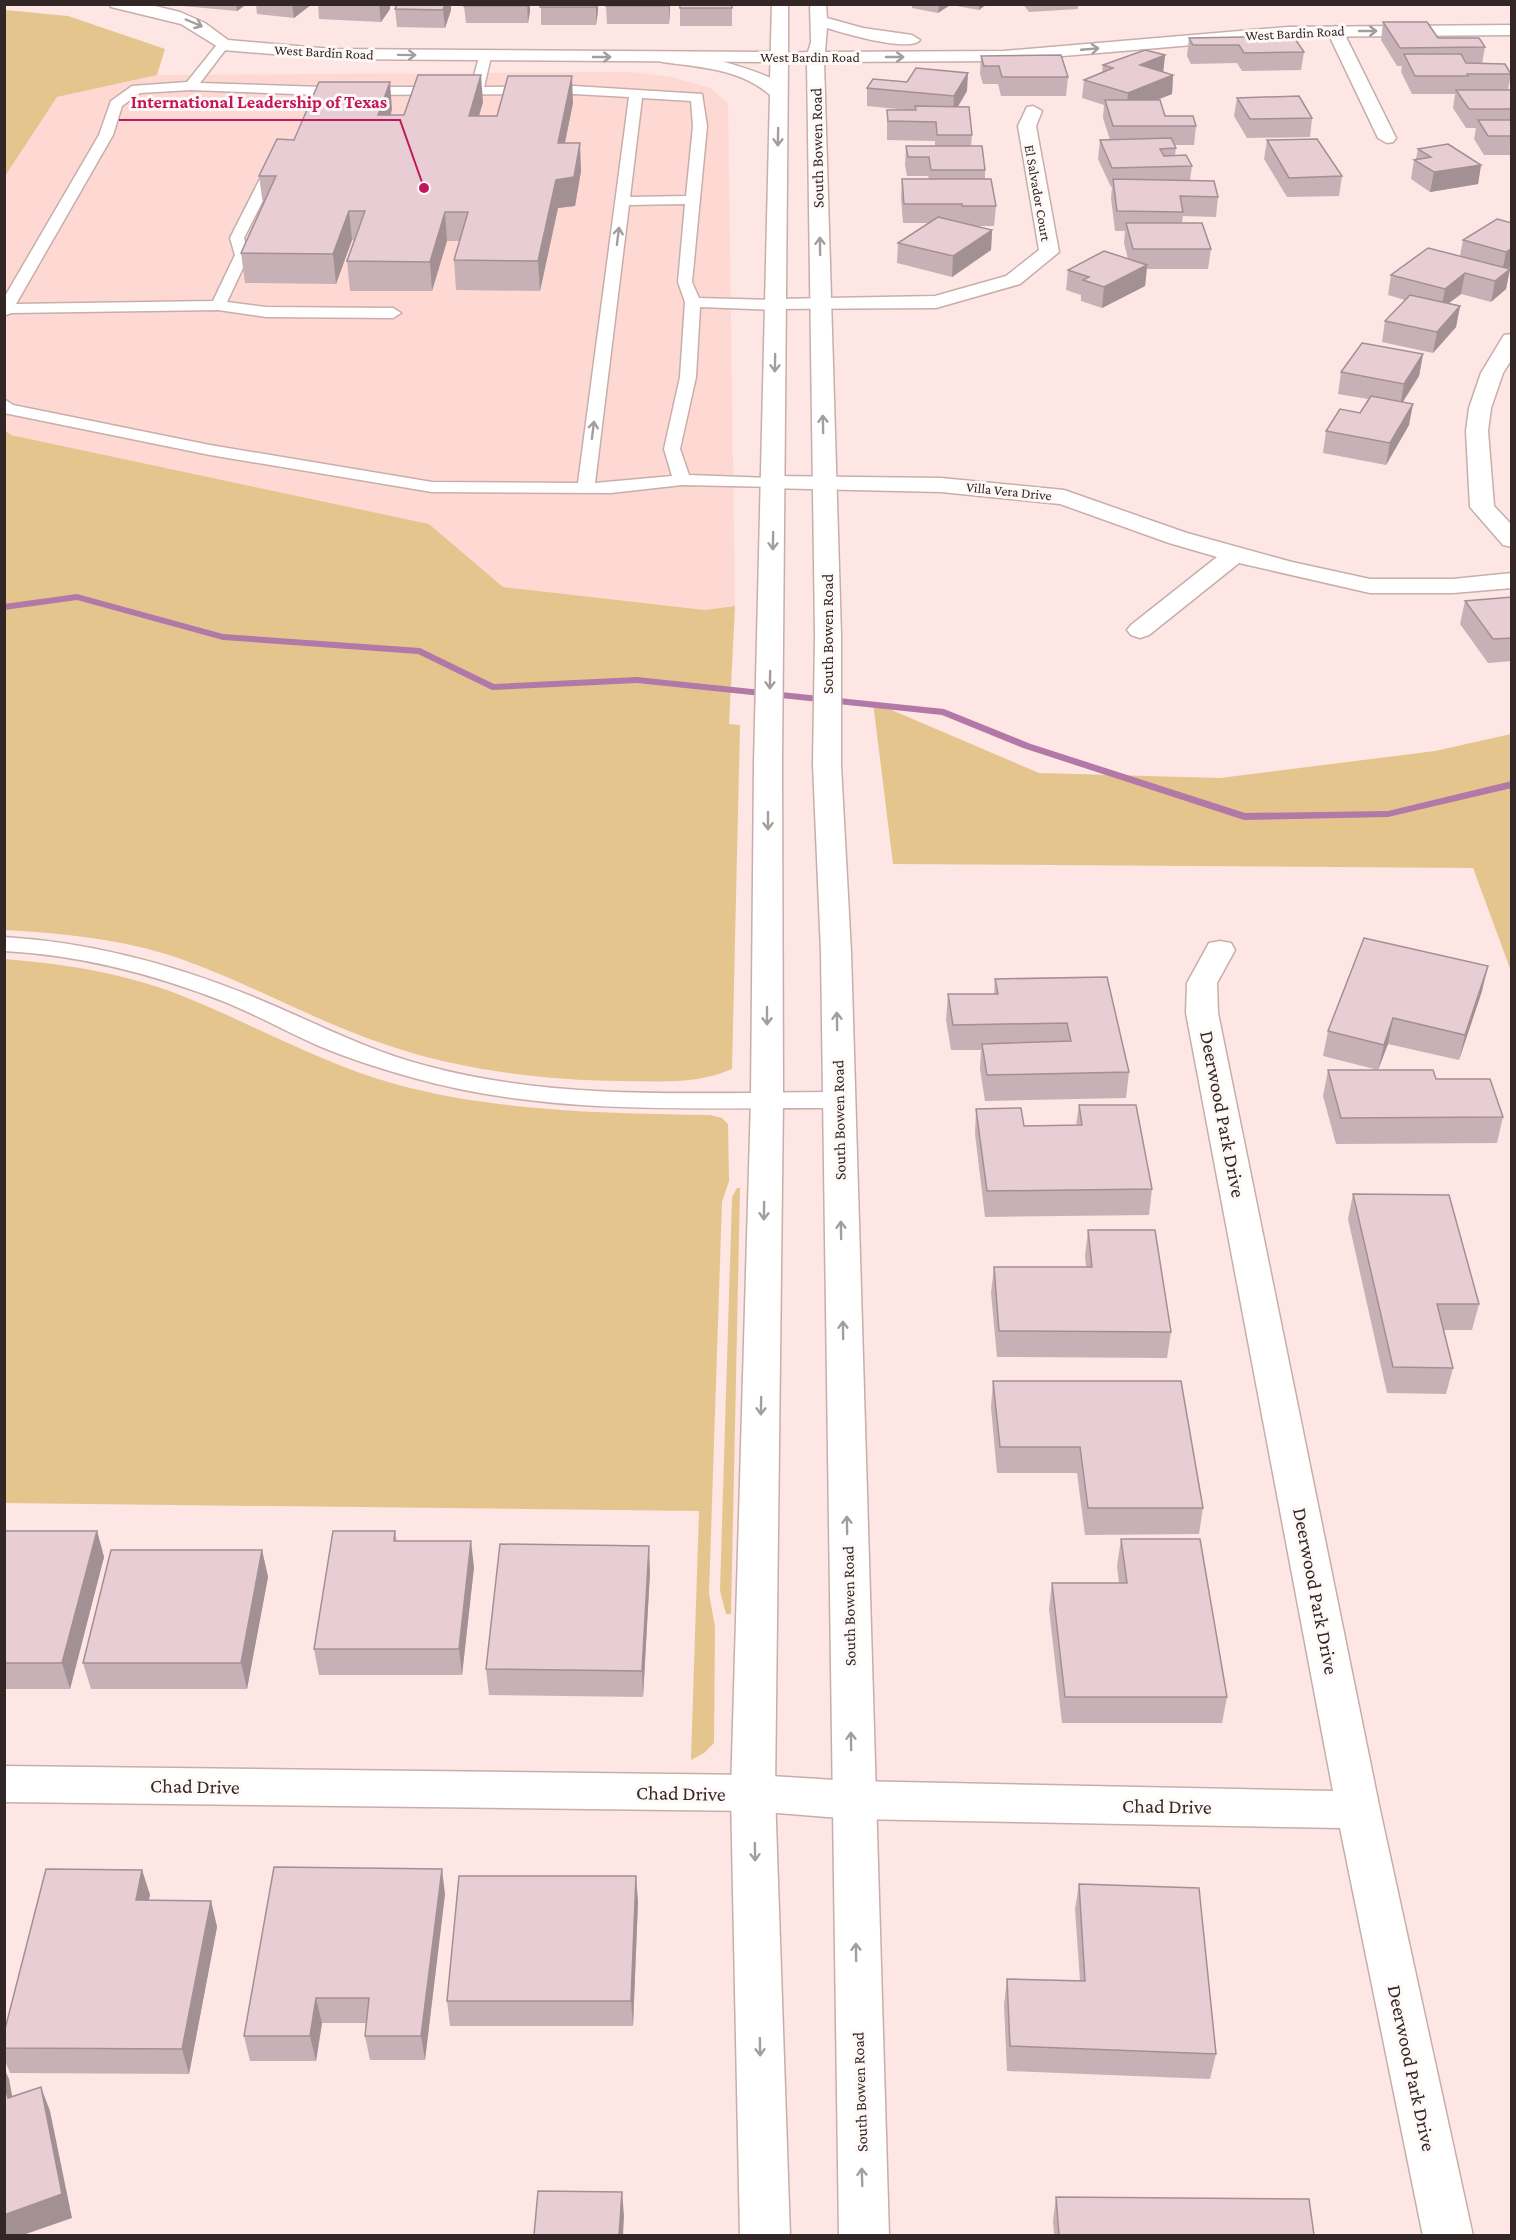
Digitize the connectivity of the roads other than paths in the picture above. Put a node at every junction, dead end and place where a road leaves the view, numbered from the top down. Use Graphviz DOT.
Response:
graph roads {
  1 [pos="117,4"];
  2 [pos="780,4"];
  3 [pos="818,13"];
  4 [pos="1512,15"];
  5 [pos="1512,30"];
  6 [pos="1335,31"];
  7 [pos="950,42"];
  8 [pos="223,45"];
  9 [pos="779,50"];
  10 [pos="817,50"];
  11 [pos="485,57"];
  12 [pos="662,57"];
  13 [pos="190,86"];
  14 [pos="476,91"];
  15 [pos="636,94"];
  16 [pos="779,94"];
  17 [pos="1033,111"];
  18 [pos="1387,138"];
  19 [pos="291,148"];
  20 [pos="694,200"];
  21 [pos="622,201"];
  22 [pos="693,303"];
  23 [pos="776,304"];
  24 [pos="821,304"];
  25 [pos="218,305"];
  26 [pos="5,311"];
  27 [pos="393,313"];
  28 [pos="1512,340"];
  29 [pos="4,404"];
  30 [pos="682,480"];
  31 [pos="774,483"];
  32 [pos="825,483"];
  33 [pos="586,488"];
  34 [pos="1512,540"];
  35 [pos="1235,553"];
  36 [pos="1512,580"];
  37 [pos="1140,630"];
  38 [pos="4,944"];
  39 [pos="1220,950"];
  40 [pos="767,1099"];
  41 [pos="838,1100"];
  42 [pos="4,1784"];
  43 [pos="753,1793"];
  44 [pos="852,1800"];
  45 [pos="1358,1810"];
  46 [pos="765,2235"];
  47 [pos="864,2235"];
  48 [pos="1448,2235"];
  1 -- 8 [label="main road, one-way"];
  2 -- 9 [label="main road"];
  3 -- 7 [label="main road"];
  3 -- 10 [label="main road, South Bowen Road"];
  4 -- 7 [label="main road, West Bardin Road"];
  6 -- 5 [label="main road, West Bardin Road, one-way"];
  10 -- 6 [label="main road, West Bardin Road, one-way"];
  6 -- 18 [label="main road"];
  7 -- 10 [label="main road, West Bardin Road"];
  8 -- 9 [label="main road, West Bardin Road"];
  8 -- 11 [label="main road, West Bardin Road, one-way"];
  8 -- 13 [label="lane"];
  9 -- 10 [label="main road, West Bardin Road"];
  9 -- 12 [label="main road, West Bardin Road"];
  9 -- 16 [label="main road"];
  24 -- 10 [label="main road, South Bowen Road, one-way"];
  11 -- 12 [label="main road, West Bardin Road, one-way"];
  11 -- 14 [label="lane"];
  12 -- 16 [label="main road"];
  13 -- 14 [label="lane"];
  13 -- 26 [label="lane"];
  14 -- 15 [label="lane"];
  15 -- 20 [label="lane"];
  15 -- 21 [label="lane"];
  16 -- 23 [label="main road, one-way"];
  17 -- 24 [label="main road, El Salvador Court"];
  19 -- 25 [label="lane"];
  20 -- 21 [label="lane"];
  20 -- 22 [label="lane"];
  33 -- 21 [label="lane, one-way"];
  22 -- 23 [label="lane"];
  22 -- 30 [label="lane"];
  23 -- 24 [label="main road"];
  23 -- 31 [label="main road, one-way"];
  32 -- 24 [label="main road, South Bowen Road, one-way"];
  25 -- 26 [label="lane"];
  25 -- 27 [label="lane"];
  28 -- 34 [label="main road"];
  29 -- 33 [label="lane"];
  30 -- 31 [label="lane"];
  30 -- 33 [label="lane"];
  31 -- 32 [label="main road, Villa Vera Drive"];
  31 -- 40 [label="main road, one-way"];
  32 -- 35 [label="main road, Villa Vera Drive"];
  41 -- 32 [label="main road, South Bowen Road, one-way"];
  35 -- 36 [label="main road, Villa Vera Drive"];
  35 -- 37 [label="main road"];
  38 -- 40 [label="lane"];
  39 -- 45 [label="main road, Deerwood Park Drive"];
  40 -- 41 [label="lane"];
  40 -- 43 [label="main road, one-way"];
  44 -- 41 [label="main road, South Bowen Road, one-way"];
  42 -- 43 [label="main road, Chad Drive"];
  43 -- 44 [label="main road, Chad Drive"];
  43 -- 46 [label="main road, one-way"];
  44 -- 45 [label="main road, Chad Drive"];
  47 -- 44 [label="main road, South Bowen Road, one-way"];
  45 -- 48 [label="main road, Deerwood Park Drive"];
}
